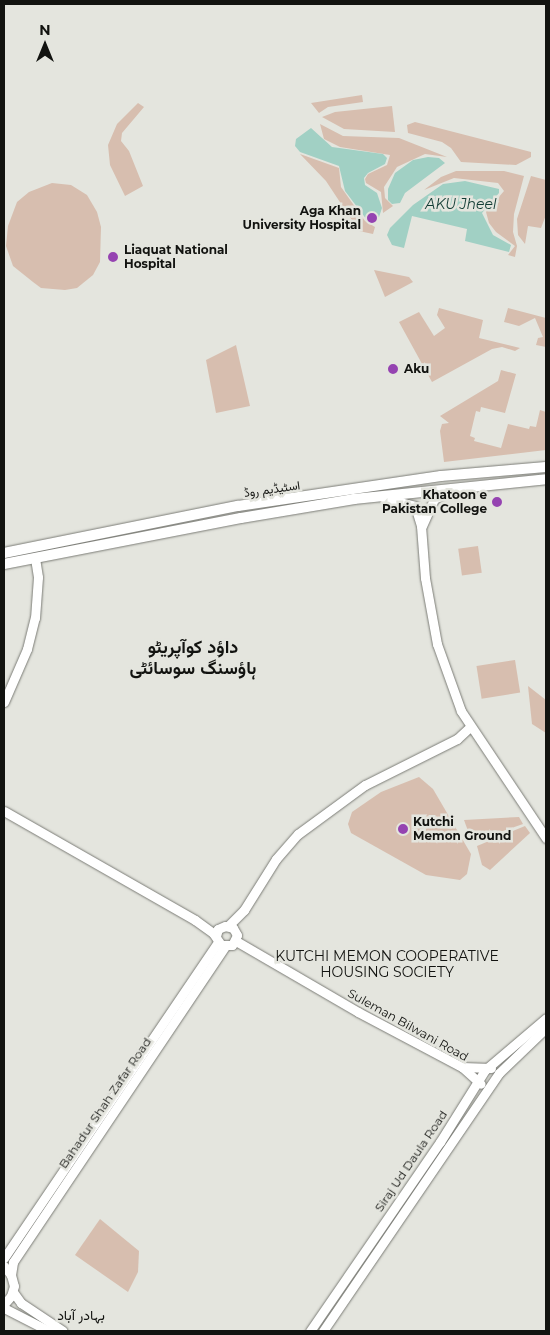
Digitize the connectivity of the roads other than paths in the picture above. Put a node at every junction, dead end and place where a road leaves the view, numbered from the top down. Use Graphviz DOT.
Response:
graph roads {
  1 [pos="546,467"];
  2 [pos="546,478"];
  3 [pos="462,486"];
  4 [pos="377,496"];
  5 [pos="238,506"];
  6 [pos="241,518"];
  7 [pos="422,526"];
  8 [pos="4,553"];
  9 [pos="35,558"];
  10 [pos="4,564"];
  11 [pos="4,702"];
  12 [pos="470,727"];
  13 [pos="4,811"];
  14 [pos="546,838"];
  15 [pos="244,910"];
  16 [pos="196,920"];
  17 [pos="226,926"];
  18 [pos="236,937"];
  19 [pos="219,942"];
  20 [pos="546,1018"];
  21 [pos="546,1028"];
  22 [pos="462,1067"];
  23 [pos="488,1067"];
  24 [pos="499,1072"];
  25 [pos="478,1082"];
  26 [pos="488,1089"];
  27 [pos="4,1258"];
  28 [pos="4,1266"];
  29 [pos="11,1275"];
  30 [pos="13,1292"];
  31 [pos="4,1304"];
  32 [pos="4,1308"];
  33 [pos="49,1331"];
  34 [pos="63,1331"];
  35 [pos="310,1331"];
  36 [pos="323,1331"];
  1 -- 5 [label="main road, اسٹیڈیم روڈ"];
  2 -- 3 [label="main road, اسٹیڈیم روڈ"];
  3 -- 4 [label="main road, اسٹیڈیم روڈ"];
  3 -- 7 [label="street"];
  4 -- 6 [label="main road, اسٹیڈیم روڈ"];
  4 -- 7 [label="street"];
  5 -- 6 [label="main road"];
  5 -- 8 [label="main road, اسٹیڈیم روڈ"];
  6 -- 9 [label="main road, اسٹیڈیم روڈ"];
  7 -- 12 [label="street"];
  9 -- 10 [label="main road, اسٹیڈیم روڈ"];
  9 -- 11 [label="street"];
  12 -- 14 [label="street"];
  12 -- 15 [label="street"];
  13 -- 16 [label="street"];
  15 -- 17 [label="street"];
  15 -- 18 [label="street"];
  16 -- 17 [label="street"];
  16 -- 19 [label="street"];
  17 -- 18 [label="street, Suleman Bilwani Road"];
  17 -- 19 [label="street"];
  18 -- 19 [label="street"];
  18 -- 22 [label="street, Suleman Bilwani Road"];
  19 -- 27 [label="street, Bahadur Shah Zafar Road"];
  19 -- 29 [label="street, Bahadur Shah Zafar Road"];
  20 -- 23 [label="street, Siraj Ud Daula Road"];
  21 -- 24 [label="street, Siraj Ud Daula Road"];
  22 -- 23 [label="street"];
  22 -- 25 [label="street, Suleman Bilwani Road"];
  23 -- 24 [label="street"];
  23 -- 25 [label="street, Siraj Ud Daula Road"];
  24 -- 26 [label="street, Siraj Ud Daula Road"];
  25 -- 26 [label="street, Suleman Bilwani Road"];
  25 -- 35 [label="street, Siraj Ud Daula Road"];
  26 -- 36 [label="street, Siraj Ud Daula Road"];
  28 -- 29 [label="street"];
  29 -- 30 [label="street"];
  30 -- 31 [label="street"];
  30 -- 34 [label="street"];
  32 -- 33 [label="street"];
}
